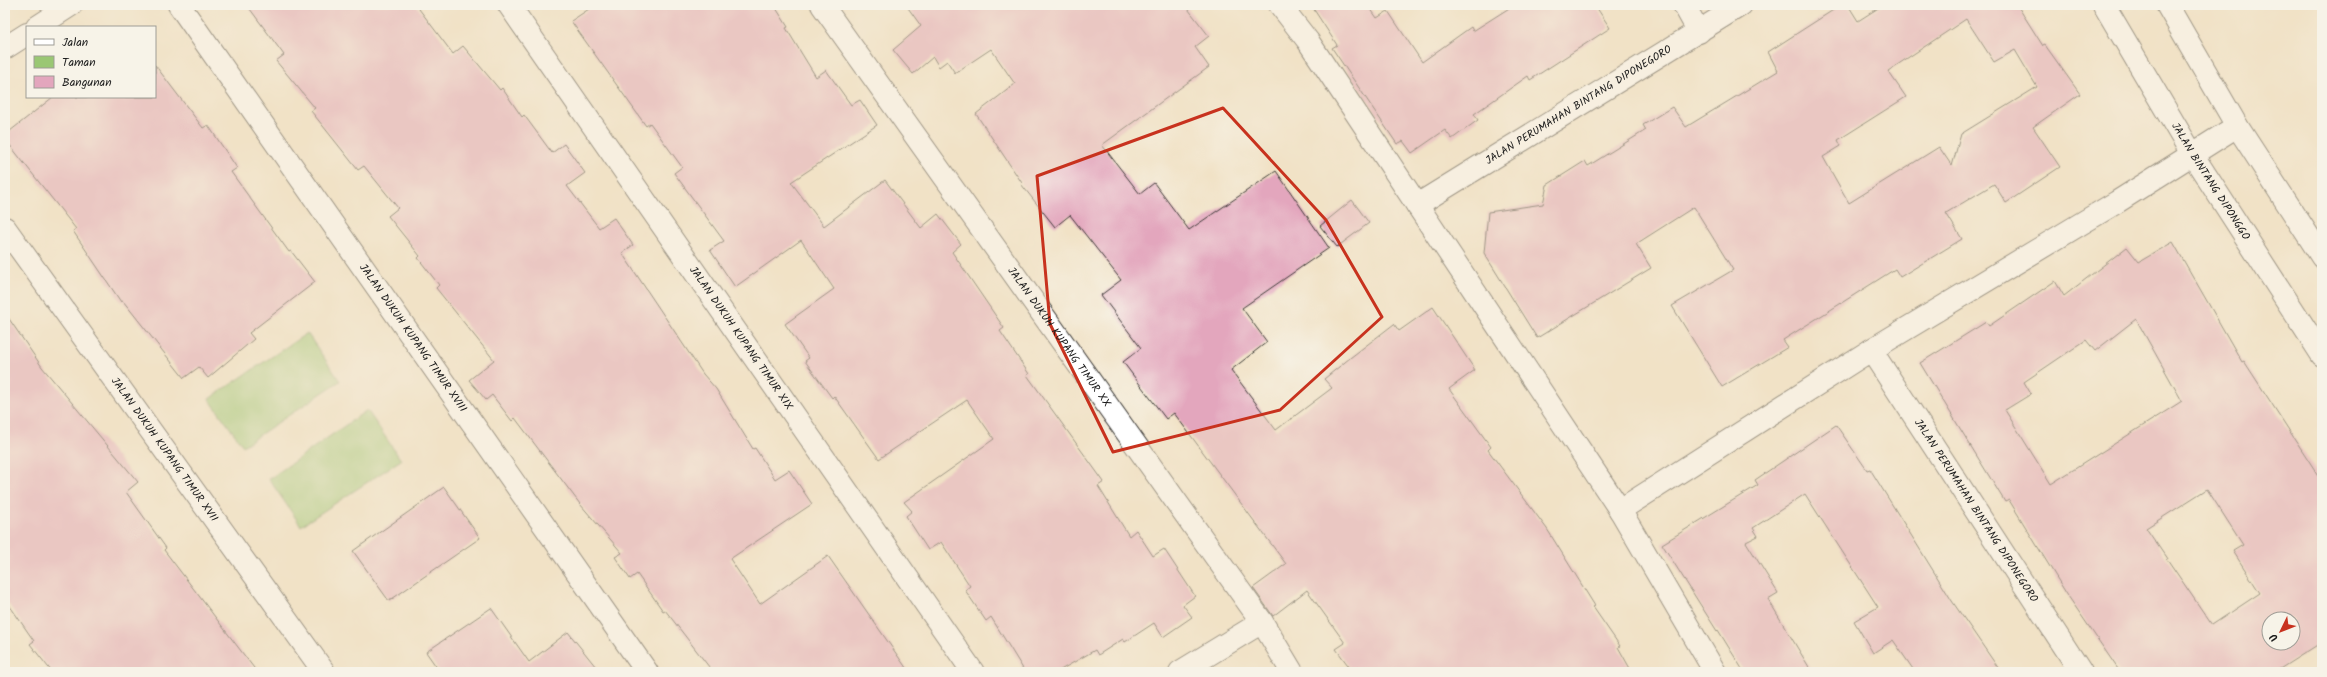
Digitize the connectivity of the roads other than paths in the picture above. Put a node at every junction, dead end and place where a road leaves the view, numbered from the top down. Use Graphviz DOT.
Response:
graph roads {
  1 [pos="71,5"];
  2 [pos="179,5"];
  3 [pos="509,5"];
  4 [pos="822,5"];
  5 [pos="1280,5"];
  6 [pos="1684,5"];
  7 [pos="1741,5"];
  8 [pos="2104,5"];
  9 [pos="2167,5"];
  10 [pos="39,26"];
  11 [pos="1699,32"];
  12 [pos="26,35"];
  13 [pos="5,48"];
  14 [pos="2237,126"];
  15 [pos="2192,154"];
  16 [pos="1417,205"];
  17 [pos="5,228"];
  18 [pos="2322,258"];
  19 [pos="1871,350"];
  20 [pos="2322,355"];
  21 [pos="1620,510"];
  22 [pos="1262,622"];
  23 [pos="324,672"];
  24 [pos="647,672"];
  25 [pos="973,672"];
  26 [pos="1180,672"];
  27 [pos="1292,672"];
  28 [pos="1715,672"];
  29 [pos="2081,672"];
  1 -- 10 [label="street"];
  2 -- 24 [label="street, JALAN DUKUH KUPANG TIMUR XVIII"];
  3 -- 25 [label="street, JALAN DUKUH KUPANG TIMUR XIX"];
  4 -- 22 [label="street, JALAN DUKUH KUPANG TIMUR XX"];
  5 -- 16 [label="street"];
  6 -- 11 [label="street"];
  7 -- 11 [label="street, JALAN PERUMAHAN BINTANG DIPONEGORO"];
  8 -- 15 [label="street, JALAN BINTANG DIPONGGO"];
  9 -- 14 [label="street"];
  11 -- 16 [label="street, JALAN PERUMAHAN BINTANG DIPONEGORO"];
  12 -- 13 [label="street"];
  14 -- 15 [label="street"];
  14 -- 18 [label="street"];
  15 -- 19 [label="street"];
  15 -- 20 [label="street, JALAN BINTANG DIPONGGO"];
  16 -- 21 [label="street"];
  17 -- 23 [label="street, JALAN DUKUH KUPANG TIMUR XVII"];
  19 -- 21 [label="street"];
  19 -- 29 [label="street, JALAN PERUMAHAN BINTANG DIPONEGORO"];
  21 -- 28 [label="street"];
  22 -- 26 [label="street"];
  22 -- 27 [label="street, JALAN DUKUH KUPANG TIMUR XX"];
}
